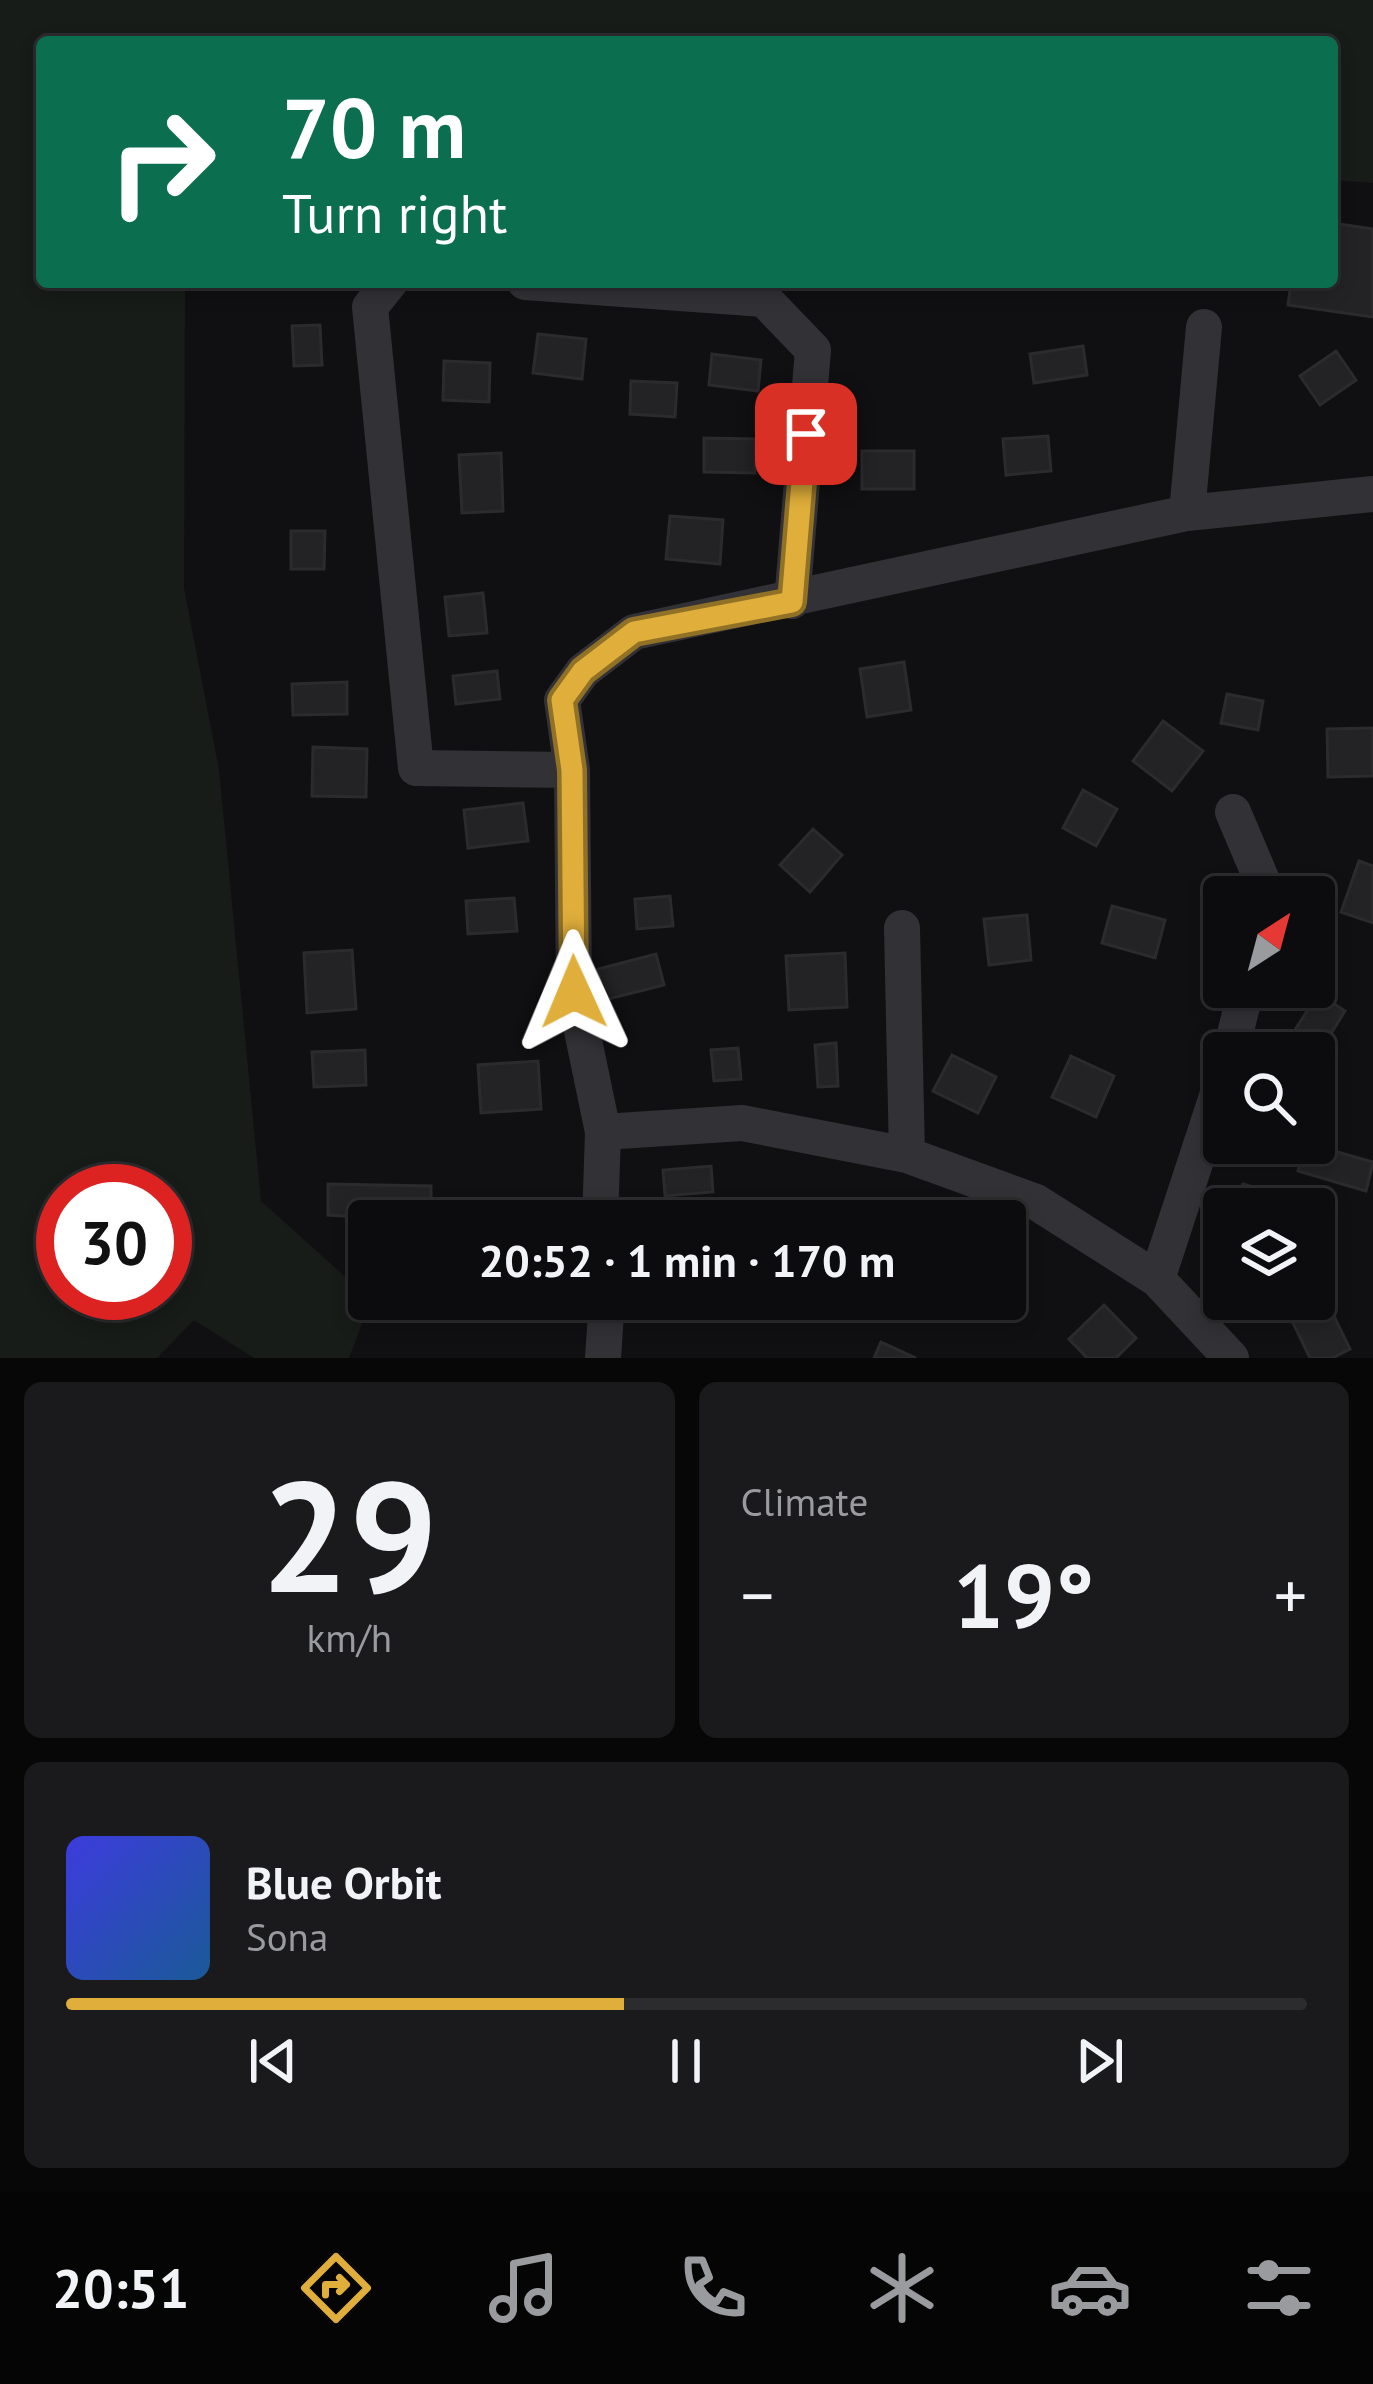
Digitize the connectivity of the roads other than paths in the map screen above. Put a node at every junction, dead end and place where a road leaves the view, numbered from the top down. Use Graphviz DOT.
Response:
graph roads {
  1 [pos="385,288"];
  2 [pos="609,288"];
  3 [pos="1204,327"];
  4 [pos="1373,494"];
  5 [pos="1187,513"];
  6 [pos="792,602"];
  7 [pos="572,770"];
  8 [pos="1233,812"];
  9 [pos="1261,876"];
  10 [pos="902,928"];
  11 [pos="603,1132"];
  12 [pos="1203,1139"];
  13 [pos="907,1155"];
  14 [pos="601,1200"];
  15 [pos="1157,1279"];
  16 [pos="606,1320"];
  17 [pos="603,1358"];
  18 [pos="1231,1358"];
  1 -- 7 [label="street"];
  2 -- 6 [label="street"];
  3 -- 5 [label="street"];
  4 -- 5 [label="street"];
  5 -- 6 [label="street"];
  6 -- 7 [label="street"];
  7 -- 11 [label="street"];
  8 -- 9 [label="street"];
  10 -- 13 [label="street"];
  11 -- 13 [label="street"];
  11 -- 14 [label="street"];
  12 -- 15 [label="street"];
  13 -- 15 [label="street"];
  15 -- 18 [label="street"];
  16 -- 17 [label="street"];
}
